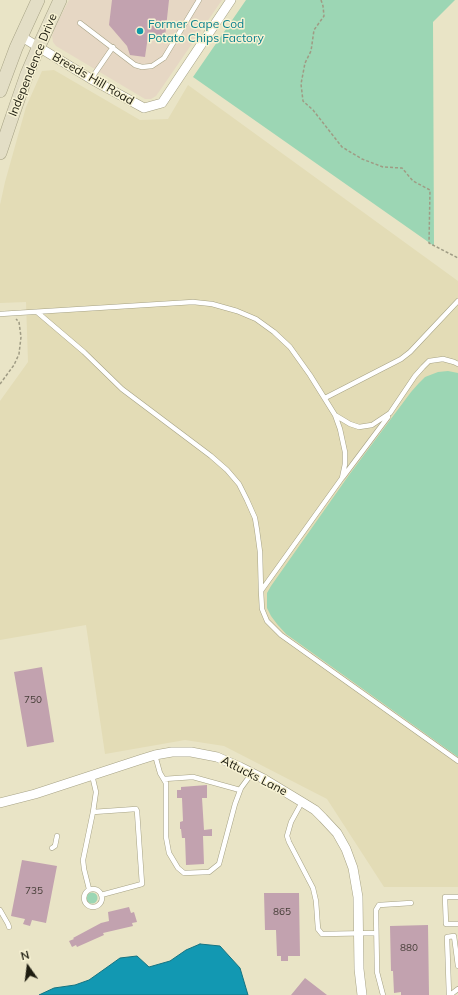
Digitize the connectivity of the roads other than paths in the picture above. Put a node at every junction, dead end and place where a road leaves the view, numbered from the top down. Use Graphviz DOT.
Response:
graph roads {
  1 [pos="38,0"];
  2 [pos="60,0"];
  3 [pos="199,0"];
  4 [pos="231,0"];
  5 [pos="80,23"];
  6 [pos="22,37"];
  7 [pos="39,46"];
  8 [pos="113,48"];
  9 [pos="91,79"];
  10 [pos="0,91"];
  11 [pos="0,153"];
  12 [pos="458,301"];
  13 [pos="38,312"];
  14 [pos="0,314"];
  15 [pos="458,364"];
  16 [pos="325,398"];
  17 [pos="390,413"];
  18 [pos="335,415"];
  19 [pos="342,478"];
  20 [pos="261,591"];
  21 [pos="155,755"];
  22 [pos="458,761"];
  23 [pos="252,773"];
  24 [pos="92,775"];
  25 [pos="164,779"];
  26 [pos="240,790"];
  27 [pos="302,802"];
  28 [pos="0,803"];
  29 [pos="93,812"];
  30 [pos="57,836"];
  31 [pos="52,848"];
  32 [pos="89,889"];
  33 [pos="101,895"];
  34 [pos="458,897"];
  35 [pos="411,903"];
  36 [pos="0,910"];
  37 [pos="458,924"];
  38 [pos="9,928"];
  39 [pos="359,933"];
  40 [pos="376,933"];
  41 [pos="458,966"];
  42 [pos="458,989"];
  43 [pos="362,995"];
  44 [pos="383,995"];
  45 [pos="450,995"];
  1 -- 6 [label="street, Independence Drive"];
  2 -- 7 [label="street, Independence Drive"];
  3 -- 8 [label="lane"];
  4 -- 9 [label="street, Breeds Hill Road"];
  5 -- 8 [label="lane"];
  6 -- 7 [label="street, Breeds Hill Road"];
  6 -- 10 [label="street, Independence Drive"];
  7 -- 9 [label="street, Breeds Hill Road"];
  7 -- 11 [label="street, Independence Drive"];
  8 -- 9 [label="lane"];
  12 -- 16 [label="lane"];
  13 -- 14 [label="lane"];
  13 -- 16 [label="lane"];
  13 -- 20 [label="lane"];
  15 -- 17 [label="lane"];
  16 -- 18 [label="lane"];
  17 -- 18 [label="lane"];
  17 -- 19 [label="lane"];
  18 -- 19 [label="lane"];
  19 -- 20 [label="lane"];
  20 -- 22 [label="lane"];
  21 -- 23 [label="street, Attucks Lane"];
  21 -- 24 [label="street, Attucks Lane"];
  21 -- 25 [label="lane"];
  23 -- 26 [label="lane"];
  23 -- 27 [label="street, Attucks Lane"];
  24 -- 28 [label="street, Attucks Lane"];
  24 -- 29 [label="lane"];
  25 -- 26 [label="lane"];
  25 -- 26 [label="lane"];
  27 -- 39 [label="street, Attucks Lane"];
  27 -- 39 [label="lane"];
  29 -- 32 [label="lane"];
  29 -- 33 [label="lane"];
  30 -- 31 [label="lane"];
  32 -- 33 [label="lane"];
  32 -- 33 [label="lane"];
  34 -- 37 [label="lane"];
  35 -- 40 [label="lane"];
  36 -- 38 [label="lane"];
  39 -- 40 [label="lane"];
  39 -- 43 [label="street, Attucks Lane"];
  40 -- 44 [label="lane"];
  41 -- 45 [label="lane"];
  42 -- 45 [label="lane"];
}
